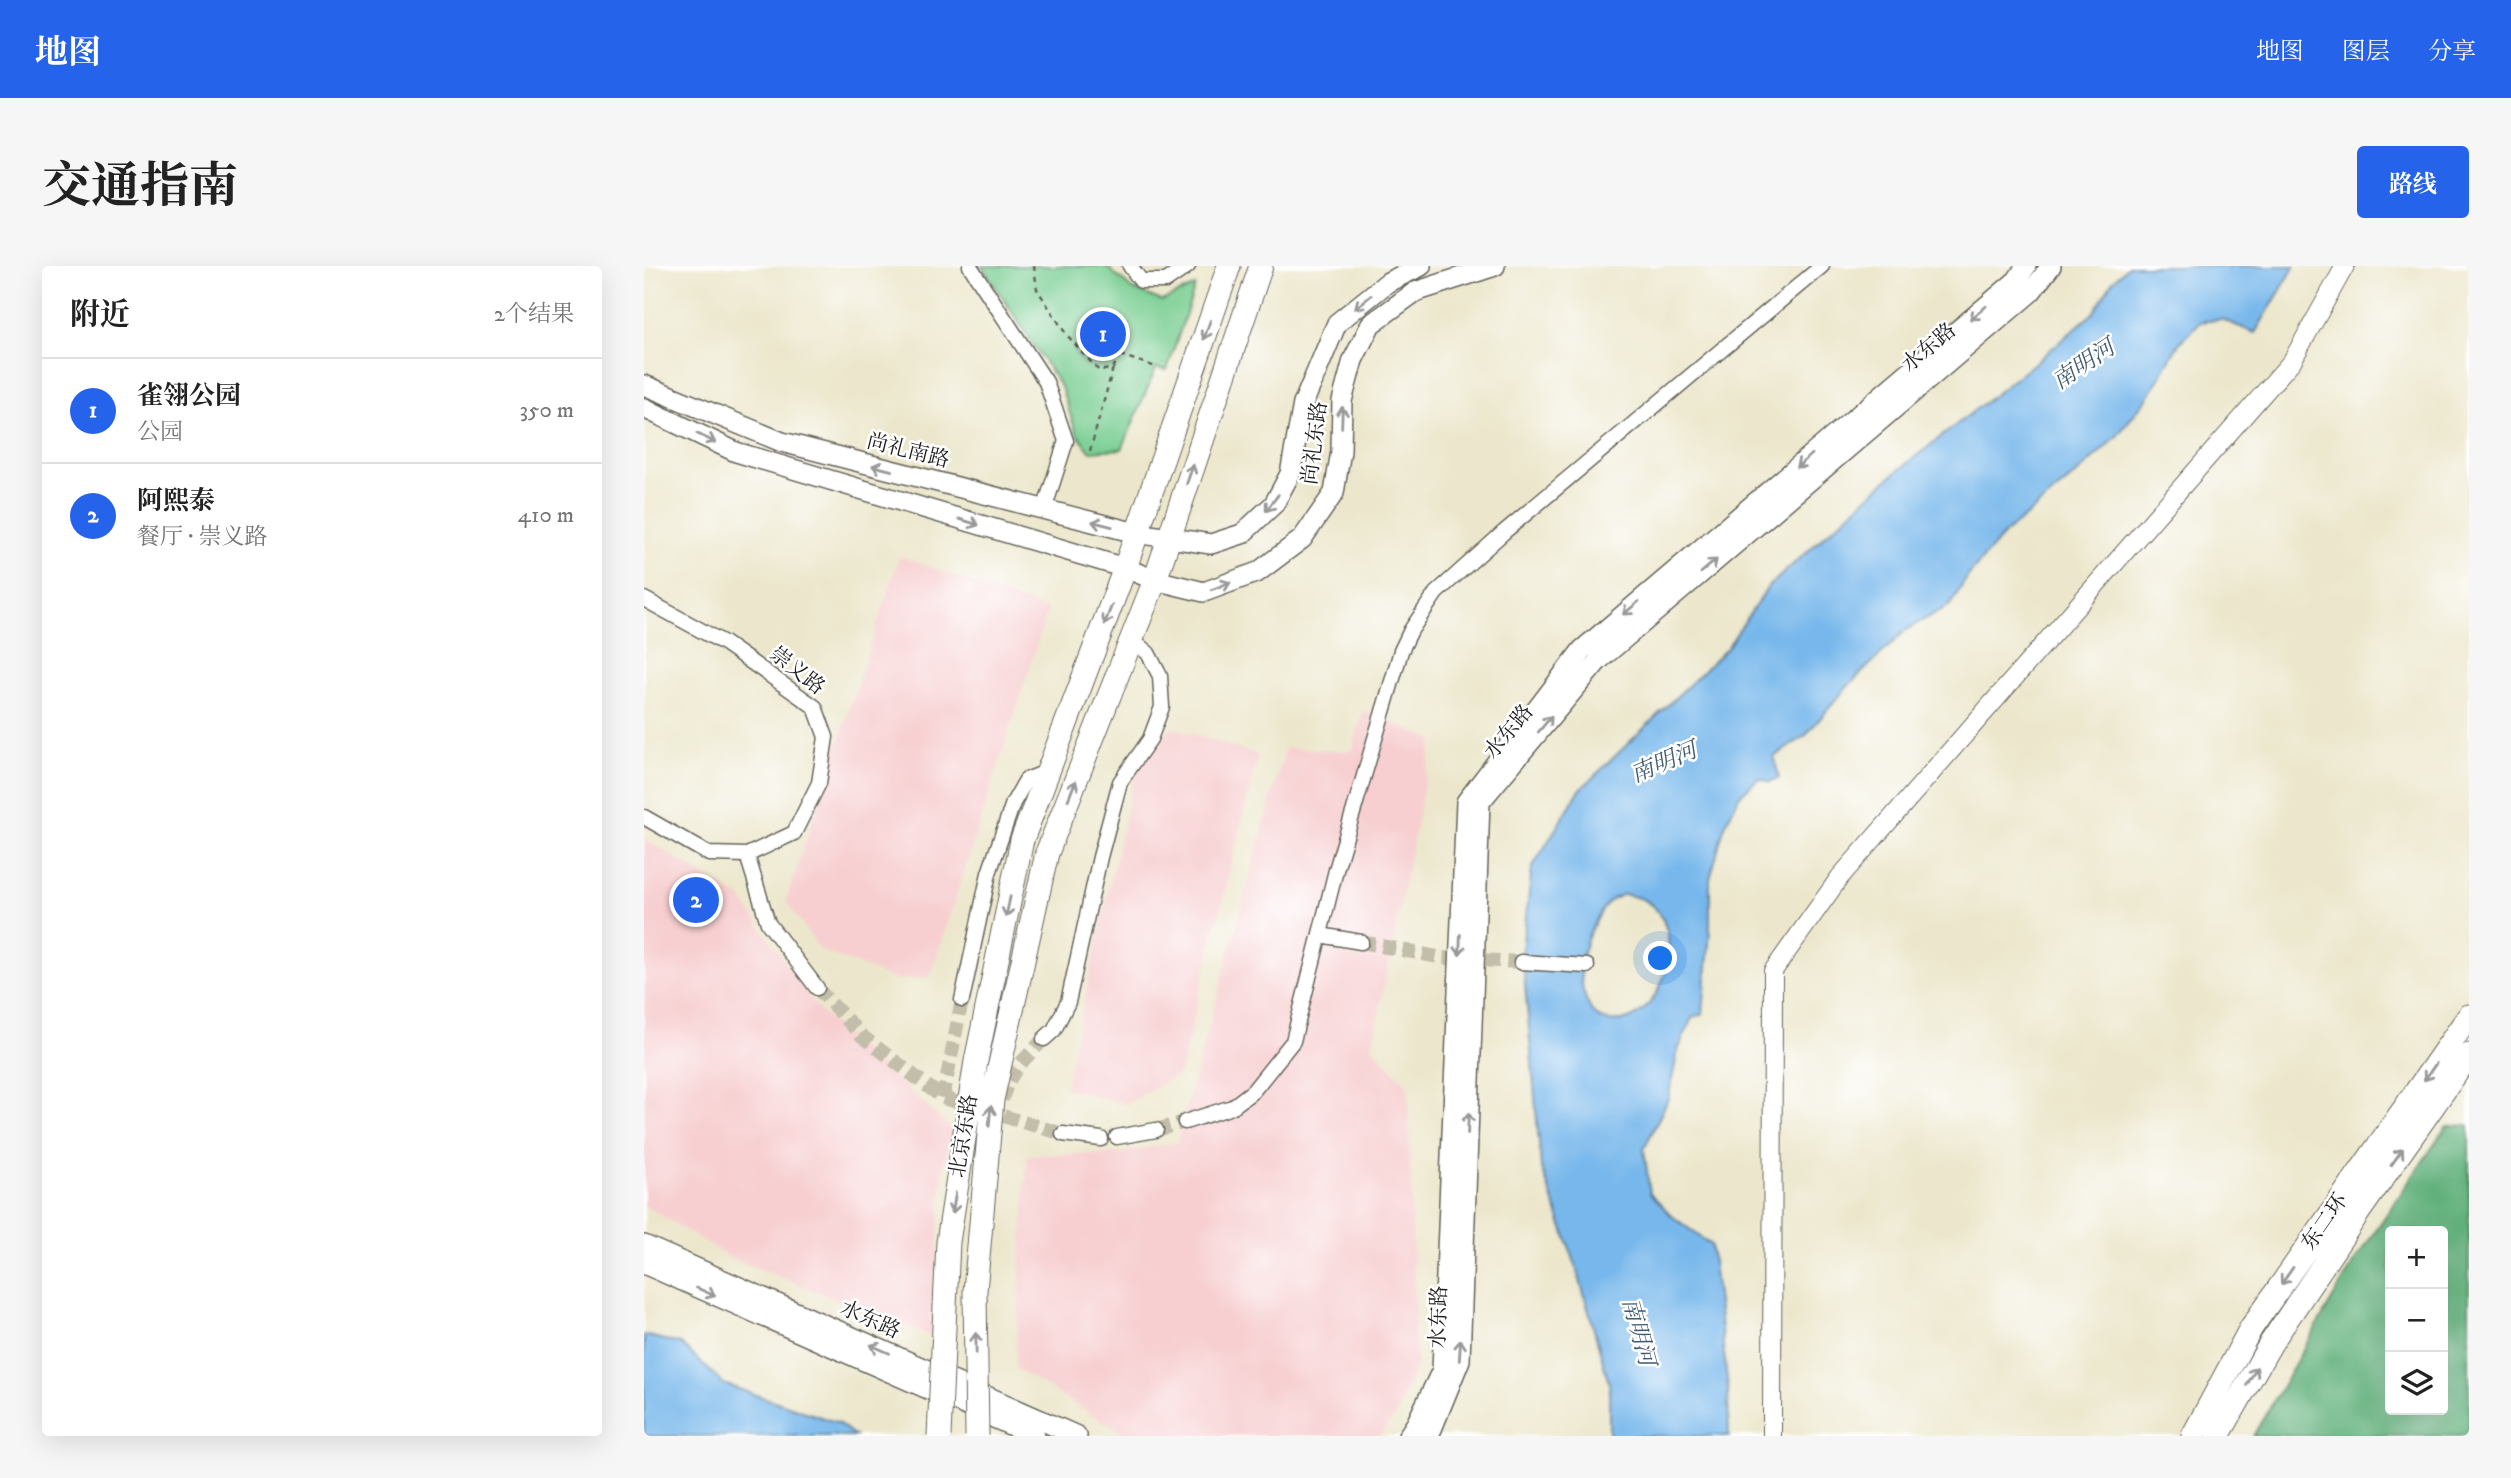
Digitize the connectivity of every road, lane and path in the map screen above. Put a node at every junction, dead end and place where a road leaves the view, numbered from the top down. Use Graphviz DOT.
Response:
graph roads {
  1 [pos="970,266"];
  2 [pos="1034,266"];
  3 [pos="1130,266"];
  4 [pos="1188,266"];
  5 [pos="1229,266"];
  6 [pos="1261,266"];
  7 [pos="1421,266"];
  8 [pos="1495,266"];
  9 [pos="1822,266"];
  10 [pos="2026,266"];
  11 [pos="2051,266"];
  12 [pos="2345,266"];
  13 [pos="1097,314"];
  14 [pos="1121,355"];
  15 [pos="1156,367"];
  16 [pos="1113,368"];
  17 [pos="644,385"];
  18 [pos="644,408"];
  19 [pos="1090,451"];
  20 [pos="1044,510"];
  21 [pos="1136,533"];
  22 [pos="1169,539"];
  23 [pos="1125,568"];
  24 [pos="1156,580"];
  25 [pos="644,599"];
  26 [pos="1132,640"];
  27 [pos="1049,771"];
  28 [pos="644,817"];
  29 [pos="747,855"];
  30 [pos="1320,935"];
  31 [pos="1361,942"];
  32 [pos="1521,962"];
  33 [pos="1587,966"];
  34 [pos="817,988"];
  35 [pos="962,1000"];
  36 [pos="2469,1016"];
  37 [pos="1044,1040"];
  38 [pos="2469,1055"];
  39 [pos="1185,1122"];
  40 [pos="1156,1130"];
  41 [pos="1063,1134"];
  42 [pos="1117,1137"];
  43 [pos="1101,1139"];
  44 [pos="2349,1206"];
  45 [pos="644,1245"];
  46 [pos="644,1265"];
  47 [pos="939,1436"];
  48 [pos="977,1436"];
  49 [pos="1035,1436"];
  50 [pos="1077,1436"];
  51 [pos="1408,1436"];
  52 [pos="1427,1436"];
  53 [pos="1772,1436"];
  54 [pos="2193,1436"];
  55 [pos="2218,1436"];
  1 -- 20 [label="street"];
  2 -- 16 [label="path"];
  3 -- 4 [label="street"];
  5 -- 21 [label="highway, 北京东路, one-way"];
  22 -- 6 [label="highway, 北京东路, one-way"];
  7 -- 22 [label="main road, 尚礼东路, one-way"];
  24 -- 8 [label="main road, 尚礼东路, one-way"];
  9 -- 30 [label="street"];
  10 -- 51 [label="main road, 水东路, one-way"];
  52 -- 11 [label="main road, 水东路, one-way"];
  12 -- 53 [label="street"];
  13 -- 14 [label="path"];
  14 -- 15 [label="path"];
  14 -- 16 [label="path"];
  16 -- 19 [label="path"];
  20 -- 17 [label="main road, 尚礼南路, one-way"];
  18 -- 23 [label="main road, one-way"];
  21 -- 20 [label="main road, 尚礼南路, one-way"];
  21 -- 22 [label="main road, 尚礼南路"];
  21 -- 23 [label="highway, 北京东路"];
  22 -- 24 [label="highway, 北京东路"];
  23 -- 24 [label="main road"];
  23 -- 27 [label="highway, 北京东路, one-way"];
  24 -- 26 [label="highway, 北京东路"];
  25 -- 29 [label="street, 崇义路"];
  26 -- 37 [label="street"];
  48 -- 26 [label="highway, 北京东路, one-way, bridge"];
  27 -- 35 [label="street"];
  27 -- 47 [label="highway, 北京东路, one-way, bridge"];
  28 -- 29 [label="street, 崇义路"];
  29 -- 34 [label="street"];
  30 -- 31 [label="street"];
  30 -- 39 [label="street"];
  32 -- 33 [label="street"];
  36 -- 44 [label="highway, 东二环, one-way"];
  44 -- 38 [label="highway, 东二环, one-way"];
  40 -- 42 [label="street"];
  41 -- 43 [label="street"];
  44 -- 54 [label="highway, 东二环, one-way"];
  55 -- 44 [label="highway, 东二环, one-way"];
  50 -- 45 [label="main road, 水东路, one-way"];
  46 -- 49 [label="main road, 水东路, one-way"];
}
